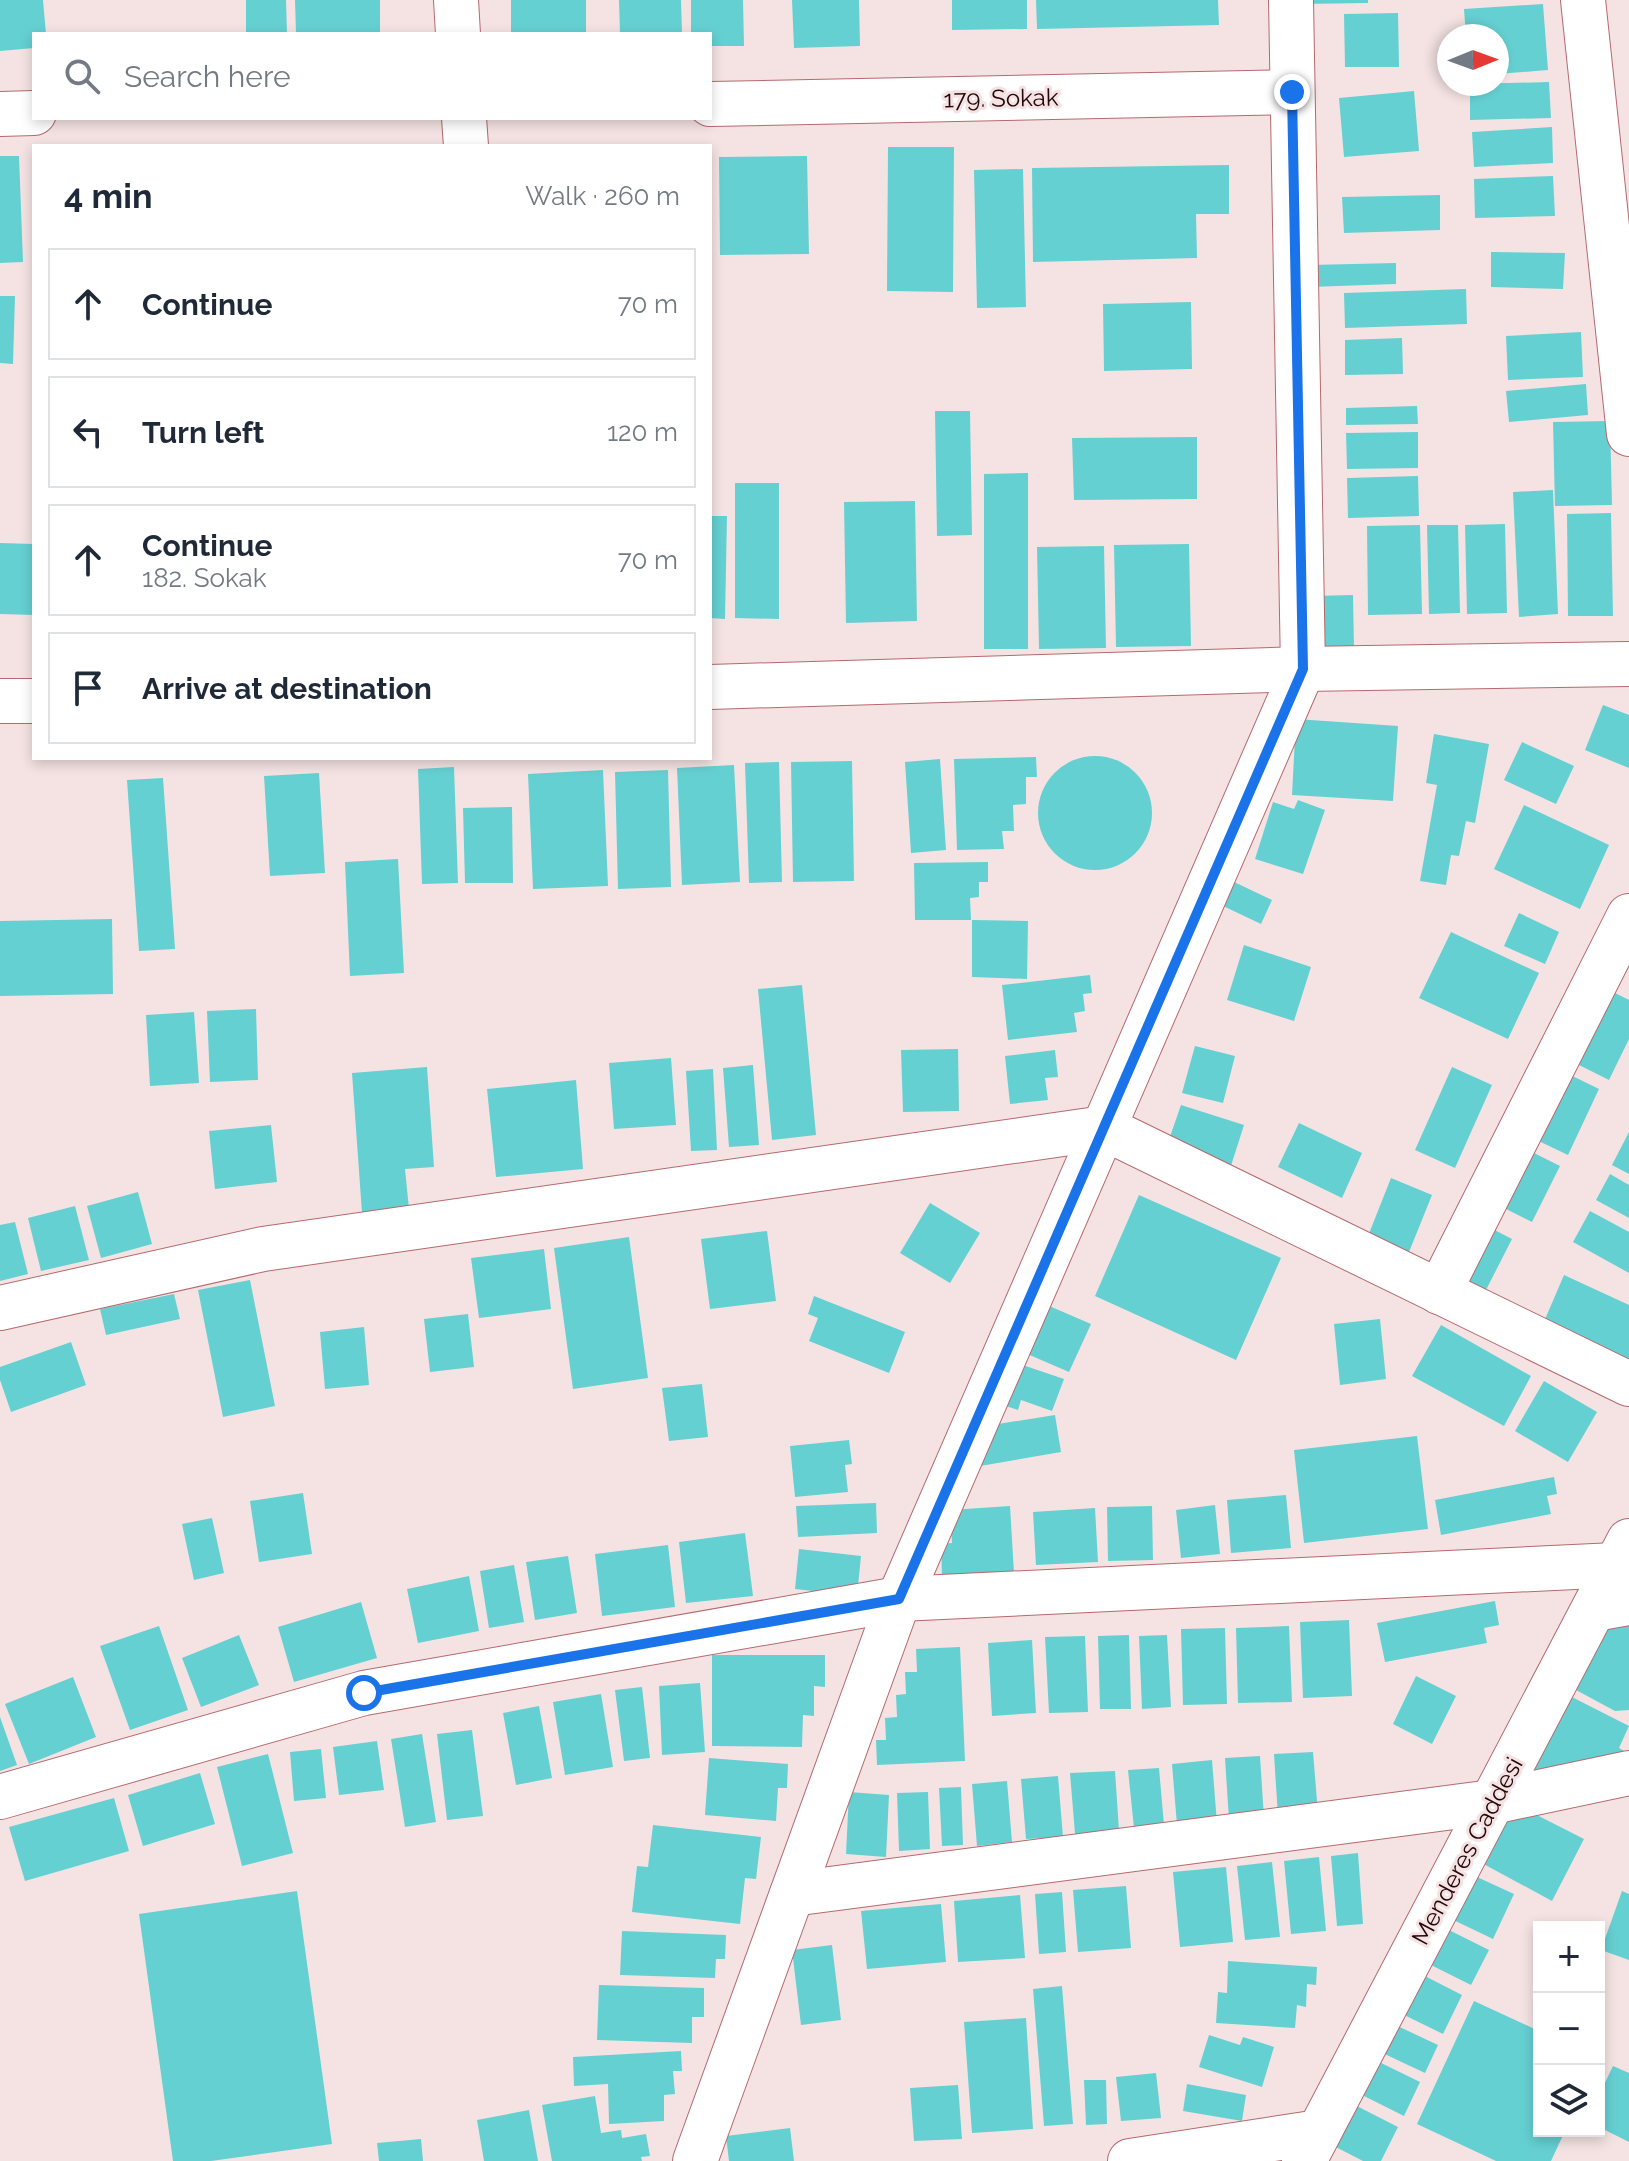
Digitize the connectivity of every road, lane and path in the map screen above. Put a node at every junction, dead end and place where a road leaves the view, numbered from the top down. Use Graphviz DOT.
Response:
graph roads {
  1 [pos="456,0"];
  2 [pos="1291,0"];
  3 [pos="1583,0"];
  4 [pos="458,32"];
  5 [pos="1292,92"];
  6 [pos="712,104"];
  7 [pos="32,113"];
  8 [pos="0,114"];
  9 [pos="464,120"];
  10 [pos="466,144"];
  11 [pos="1629,434"];
  12 [pos="1629,664"];
  13 [pos="1303,669"];
  14 [pos="712,687"];
  15 [pos="0,701"];
  16 [pos="32,701"];
  17 [pos="1629,916"];
  18 [pos="1104,1128"];
  19 [pos="1439,1292"];
  20 [pos="0,1308"];
  21 [pos="1629,1384"];
  22 [pos="1617,1580"];
  23 [pos="899,1599"];
  24 [pos="1629,1773"];
  25 [pos="0,1797"];
  26 [pos="1492,1802"];
  27 [pos="792,1894"];
  28 [pos="1311,2147"];
  29 [pos="695,2161"];
  30 [pos="1130,2161"];
  1 -- 4 [label="street"];
  2 -- 5 [label="street"];
  3 -- 11 [label="street"];
  5 -- 6 [label="street, 179. Sokak"];
  5 -- 13 [label="street"];
  7 -- 8 [label="street"];
  9 -- 10 [label="street"];
  12 -- 13 [label="street"];
  13 -- 14 [label="street"];
  13 -- 18 [label="street"];
  15 -- 16 [label="street"];
  17 -- 19 [label="street"];
  18 -- 19 [label="street"];
  18 -- 20 [label="street"];
  18 -- 23 [label="street"];
  19 -- 21 [label="street"];
  22 -- 23 [label="street"];
  22 -- 26 [label="street, Menderes Caddesi"];
  23 -- 25 [label="street"];
  23 -- 27 [label="street"];
  24 -- 26 [label="street"];
  26 -- 27 [label="street"];
  26 -- 28 [label="street, Menderes Caddesi"];
  27 -- 29 [label="street"];
  28 -- 30 [label="street"];
}
